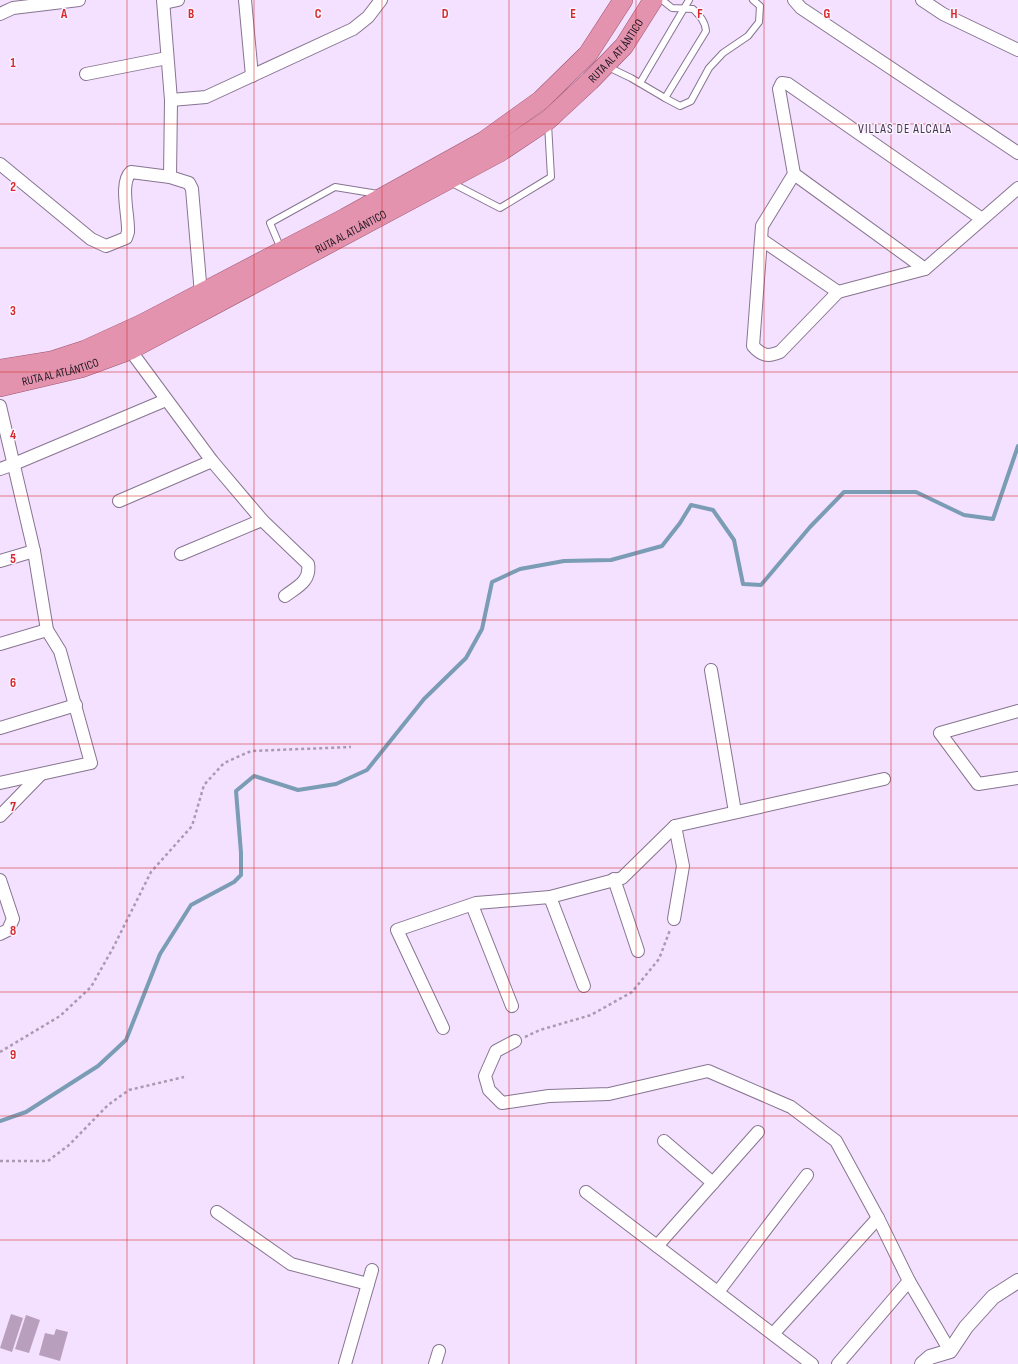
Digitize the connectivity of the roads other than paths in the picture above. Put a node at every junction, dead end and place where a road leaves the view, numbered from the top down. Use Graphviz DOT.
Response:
graph roads {
  1 [pos="79,0"];
  2 [pos="178,0"];
  3 [pos="245,0"];
  4 [pos="381,0"];
  5 [pos="623,0"];
  6 [pos="653,0"];
  7 [pos="662,0"];
  8 [pos="689,0"];
  9 [pos="753,0"];
  10 [pos="794,0"];
  11 [pos="922,0"];
  12 [pos="163,2"];
  13 [pos="684,8"];
  14 [pos="0,14"];
  15 [pos="1018,50"];
  16 [pos="167,58"];
  17 [pos="605,66"];
  18 [pos="86,74"];
  19 [pos="252,76"];
  20 [pos="640,83"];
  21 [pos="665,98"];
  22 [pos="171,100"];
  23 [pos="548,120"];
  24 [pos="1018,153"];
  25 [pos="0,164"];
  26 [pos="794,174"];
  27 [pos="170,176"];
  28 [pos="449,181"];
  29 [pos="1018,188"];
  30 [pos="386,196"];
  31 [pos="982,219"];
  32 [pos="762,240"];
  33 [pos="282,252"];
  34 [pos="925,269"];
  35 [pos="838,292"];
  36 [pos="201,294"];
  37 [pos="130,350"];
  38 [pos="0,369"];
  39 [pos="0,387"];
  40 [pos="166,400"];
  41 [pos="0,407"];
  42 [pos="212,461"];
  43 [pos="14,464"];
  44 [pos="0,469"];
  45 [pos="120,501"];
  46 [pos="262,520"];
  47 [pos="34,551"];
  48 [pos="181,554"];
  49 [pos="0,561"];
  50 [pos="285,596"];
  51 [pos="48,630"];
  52 [pos="0,644"];
  53 [pos="711,670"];
  54 [pos="76,705"];
  55 [pos="1018,711"];
  56 [pos="0,728"];
  57 [pos="40,775"];
  58 [pos="1018,778"];
  59 [pos="884,779"];
  60 [pos="0,783"];
  61 [pos="735,812"];
  62 [pos="0,816"];
  63 [pos="675,826"];
  64 [pos="614,879"];
  65 [pos="0,880"];
  66 [pos="550,897"];
  67 [pos="472,905"];
  68 [pos="674,919"];
  69 [pos="0,934"];
  70 [pos="638,952"];
  71 [pos="584,986"];
  72 [pos="512,1006"];
  73 [pos="442,1028"];
  74 [pos="515,1042"];
  75 [pos="758,1132"];
  76 [pos="664,1141"];
  77 [pos="807,1175"];
  78 [pos="713,1183"];
  79 [pos="586,1192"];
  80 [pos="217,1212"];
  81 [pos="878,1218"];
  82 [pos="657,1246"];
  83 [pos="372,1270"];
  84 [pos="909,1281"];
  85 [pos="1018,1281"];
  86 [pos="368,1284"];
  87 [pos="718,1292"];
  88 [pos="773,1334"];
  89 [pos="440,1351"];
  90 [pos="950,1351"];
  91 [pos="345,1364"];
  92 [pos="435,1364"];
  93 [pos="812,1364"];
  94 [pos="838,1364"];
  95 [pos="922,1364"];
  1 -- 14 [label="street"];
  2 -- 12 [label="street"];
  3 -- 19 [label="street"];
  4 -- 19 [label="street"];
  5 -- 30 [label="highway, RUTA AL ATLÁNTICO"];
  6 -- 17 [label="highway, RUTA AL ATLÁNTICO"];
  7 -- 13 [label="lane"];
  8 -- 13 [label="lane"];
  9 -- 21 [label="lane"];
  10 -- 24 [label="street"];
  11 -- 15 [label="street"];
  12 -- 16 [label="street"];
  13 -- 20 [label="lane"];
  13 -- 21 [label="lane"];
  16 -- 18 [label="street"];
  16 -- 22 [label="street"];
  17 -- 20 [label="lane"];
  17 -- 23 [label="highway, RUTA AL ATLÁNTICO"];
  19 -- 22 [label="street"];
  20 -- 21 [label="lane"];
  22 -- 27 [label="street"];
  23 -- 28 [label="highway, RUTA AL ATLÁNTICO"];
  23 -- 28 [label="lane"];
  25 -- 27 [label="street"];
  26 -- 31 [label="street"];
  26 -- 32 [label="street"];
  26 -- 34 [label="street"];
  27 -- 36 [label="street"];
  28 -- 37 [label="highway, RUTA AL ATLÁNTICO"];
  29 -- 31 [label="street"];
  30 -- 33 [label="highway, RUTA AL ATLÁNTICO"];
  30 -- 33 [label="lane"];
  31 -- 34 [label="street"];
  32 -- 35 [label="street"];
  32 -- 35 [label="street"];
  33 -- 36 [label="highway, RUTA AL ATLÁNTICO"];
  34 -- 35 [label="street"];
  36 -- 38 [label="highway, RUTA AL ATLÁNTICO"];
  37 -- 39 [label="highway, RUTA AL ATLÁNTICO"];
  37 -- 40 [label="street"];
  40 -- 42 [label="street"];
  40 -- 43 [label="street"];
  41 -- 43 [label="street"];
  42 -- 45 [label="street"];
  42 -- 46 [label="street"];
  43 -- 44 [label="street"];
  43 -- 47 [label="street"];
  46 -- 48 [label="street"];
  46 -- 50 [label="street"];
  47 -- 49 [label="street"];
  47 -- 51 [label="street"];
  51 -- 52 [label="street"];
  51 -- 54 [label="street"];
  53 -- 61 [label="street"];
  54 -- 56 [label="street"];
  54 -- 57 [label="street"];
  55 -- 58 [label="street"];
  57 -- 60 [label="street"];
  57 -- 62 [label="street"];
  59 -- 61 [label="street"];
  61 -- 63 [label="street"];
  63 -- 64 [label="street"];
  63 -- 68 [label="street"];
  64 -- 66 [label="street"];
  64 -- 70 [label="street"];
  65 -- 69 [label="street"];
  66 -- 67 [label="street"];
  66 -- 71 [label="street"];
  67 -- 72 [label="street"];
  67 -- 73 [label="street"];
  74 -- 81 [label="street"];
  75 -- 78 [label="street"];
  76 -- 78 [label="street"];
  77 -- 87 [label="street"];
  78 -- 82 [label="street"];
  79 -- 82 [label="street"];
  80 -- 86 [label="street"];
  81 -- 84 [label="street"];
  81 -- 88 [label="street"];
  82 -- 87 [label="street"];
  83 -- 86 [label="street"];
  84 -- 90 [label="street"];
  84 -- 94 [label="street"];
  85 -- 90 [label="street"];
  86 -- 91 [label="street"];
  87 -- 88 [label="street"];
  88 -- 93 [label="street"];
  89 -- 92 [label="street"];
  90 -- 95 [label="street"];
}
